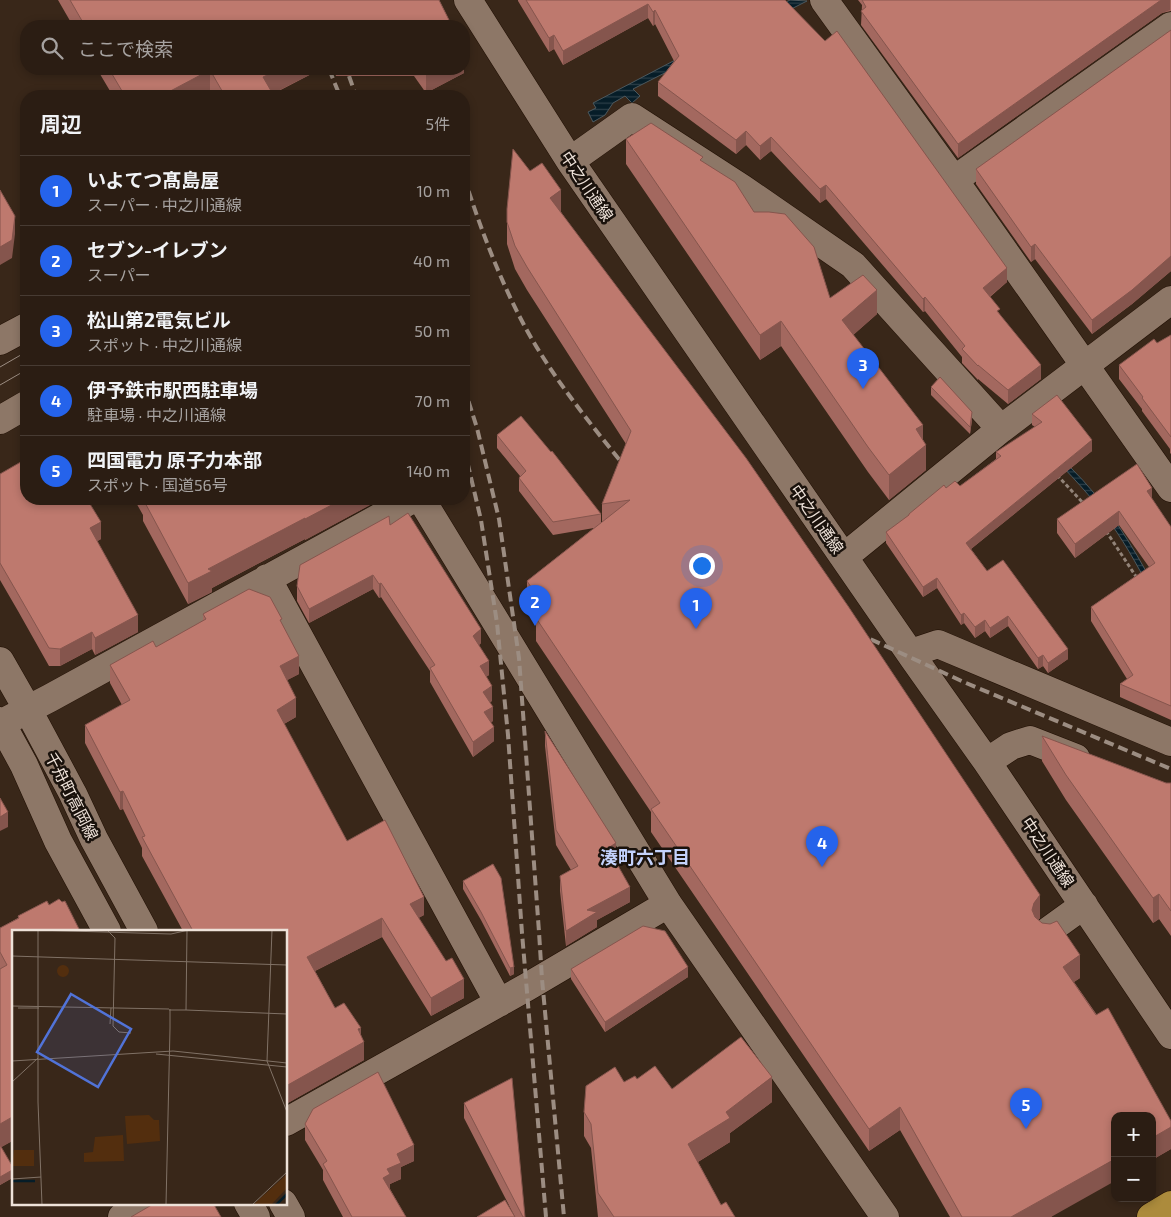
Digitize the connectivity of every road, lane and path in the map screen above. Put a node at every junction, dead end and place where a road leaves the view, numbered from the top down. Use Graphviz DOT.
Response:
graph roads {
  1 [pos="468,0"];
  2 [pos="833,3"];
  3 [pos="1171,26"];
  4 [pos="570,161"];
  5 [pos="954,180"];
  6 [pos="1171,300"];
  7 [pos="20,329"];
  8 [pos="0,341"];
  9 [pos="1084,366"];
  10 [pos="20,408"];
  11 [pos="0,420"];
  12 [pos="1001,428"];
  13 [pos="1057,475"];
  14 [pos="1171,488"];
  15 [pos="402,505"];
  16 [pos="425,505"];
  17 [pos="1087,507"];
  18 [pos="1102,525"];
  19 [pos="844,557"];
  20 [pos="267,578"];
  21 [pos="1137,579"];
  22 [pos="911,653"];
  23 [pos="0,661"];
  24 [pos="28,710"];
  25 [pos="0,723"];
  26 [pos="1171,742"];
  27 [pos="987,762"];
  28 [pos="1101,767"];
  29 [pos="668,904"];
  30 [pos="1084,905"];
  31 [pos="106,930"];
  32 [pos="143,930"];
  33 [pos="1048,931"];
  34 [pos="499,1003"];
  35 [pos="1171,1035"];
  36 [pos="288,1121"];
  37 [pos="143,1204"];
  38 [pos="249,1204"];
  39 [pos="284,1204"];
  40 [pos="1171,1205"];
  41 [pos="122,1217"];
  42 [pos="256,1217"];
  43 [pos="291,1217"];
  44 [pos="885,1217"];
  45 [pos="1151,1217"];
  1 -- 4 [label="street, 中之川通線"];
  2 -- 5 [label="street"];
  3 -- 5 [label="street"];
  4 -- 12 [label="street"];
  4 -- 19 [label="street, 中之川通線"];
  5 -- 9 [label="street"];
  6 -- 9 [label="street"];
  7 -- 8 [label="street"];
  9 -- 12 [label="street"];
  9 -- 14 [label="street"];
  10 -- 11 [label="street"];
  12 -- 19 [label="street"];
  13 -- 17 [label="path"];
  15 -- 20 [label="street"];
  16 -- 29 [label="street"];
  18 -- 21 [label="path"];
  19 -- 22 [label="street, 中之川通線"];
  20 -- 24 [label="street"];
  20 -- 34 [label="street"];
  22 -- 26 [label="street"];
  22 -- 27 [label="street, 中之川通線"];
  23 -- 24 [label="street, 千舟町高岡線"];
  24 -- 25 [label="street"];
  24 -- 32 [label="street, 千舟町高岡線"];
  25 -- 31 [label="street, 千舟町高岡線"];
  27 -- 28 [label="street"];
  27 -- 30 [label="street, 中之川通線"];
  29 -- 34 [label="street"];
  29 -- 44 [label="street"];
  30 -- 33 [label="street"];
  30 -- 35 [label="street, 中之川通線"];
  34 -- 36 [label="street"];
  37 -- 41 [label="street"];
  38 -- 42 [label="street"];
  39 -- 43 [label="street"];
  40 -- 45 [label="highway"];
}
